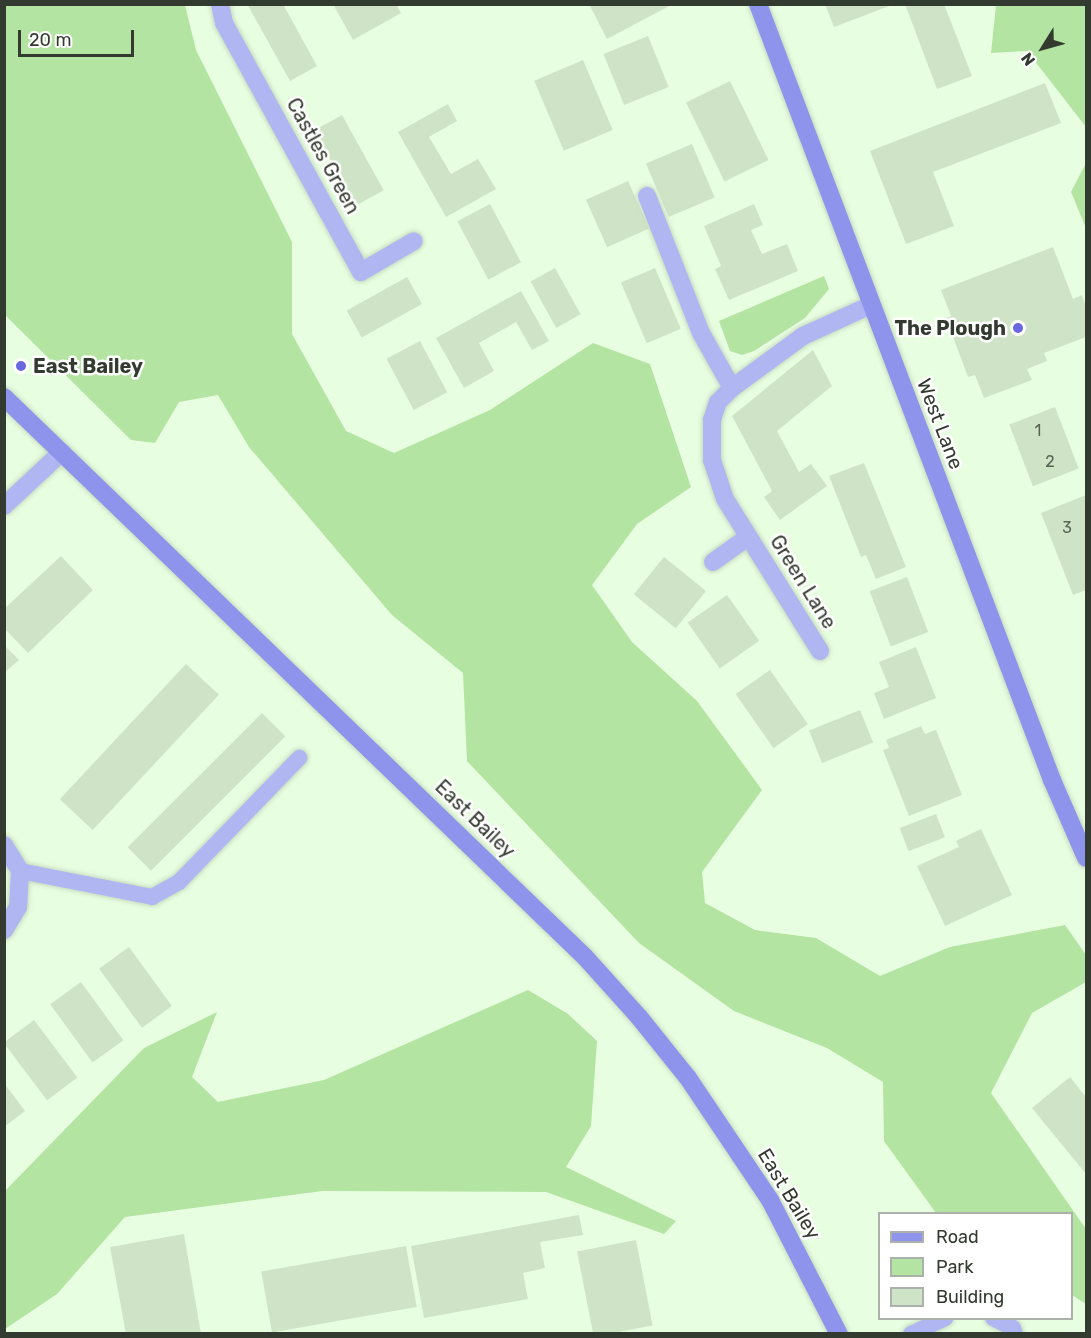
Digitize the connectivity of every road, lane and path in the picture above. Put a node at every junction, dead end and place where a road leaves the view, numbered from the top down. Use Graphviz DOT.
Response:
graph roads {
  1 [pos="220,4"];
  2 [pos="758,4"];
  3 [pos="647,196"];
  4 [pos="414,241"];
  5 [pos="871,305"];
  6 [pos="732,388"];
  7 [pos="4,396"];
  8 [pos="62,452"];
  9 [pos="4,506"];
  10 [pos="748,537"];
  11 [pos="713,562"];
  12 [pos="820,651"];
  13 [pos="299,758"];
  14 [pos="4,845"];
  15 [pos="1086,858"];
  16 [pos="20,871"];
  17 [pos="4,930"];
  18 [pos="942,1320"];
  19 [pos="997,1320"];
  20 [pos="839,1334"];
  21 [pos="911,1334"];
  22 [pos="1015,1334"];
  1 -- 4 [label="street, Castles Green"];
  2 -- 5 [label="street, West Lane"];
  3 -- 6 [label="street"];
  5 -- 6 [label="street, Green Lane"];
  5 -- 15 [label="street, West Lane"];
  6 -- 10 [label="street, Green Lane"];
  7 -- 8 [label="street, East Bailey"];
  8 -- 9 [label="street"];
  8 -- 20 [label="street, East Bailey"];
  10 -- 11 [label="street, Green Lane"];
  10 -- 12 [label="street, Green Lane"];
  13 -- 16 [label="lane"];
  14 -- 16 [label="street"];
  16 -- 17 [label="street"];
  18 -- 21 [label="lane"];
  19 -- 22 [label="lane"];
}
